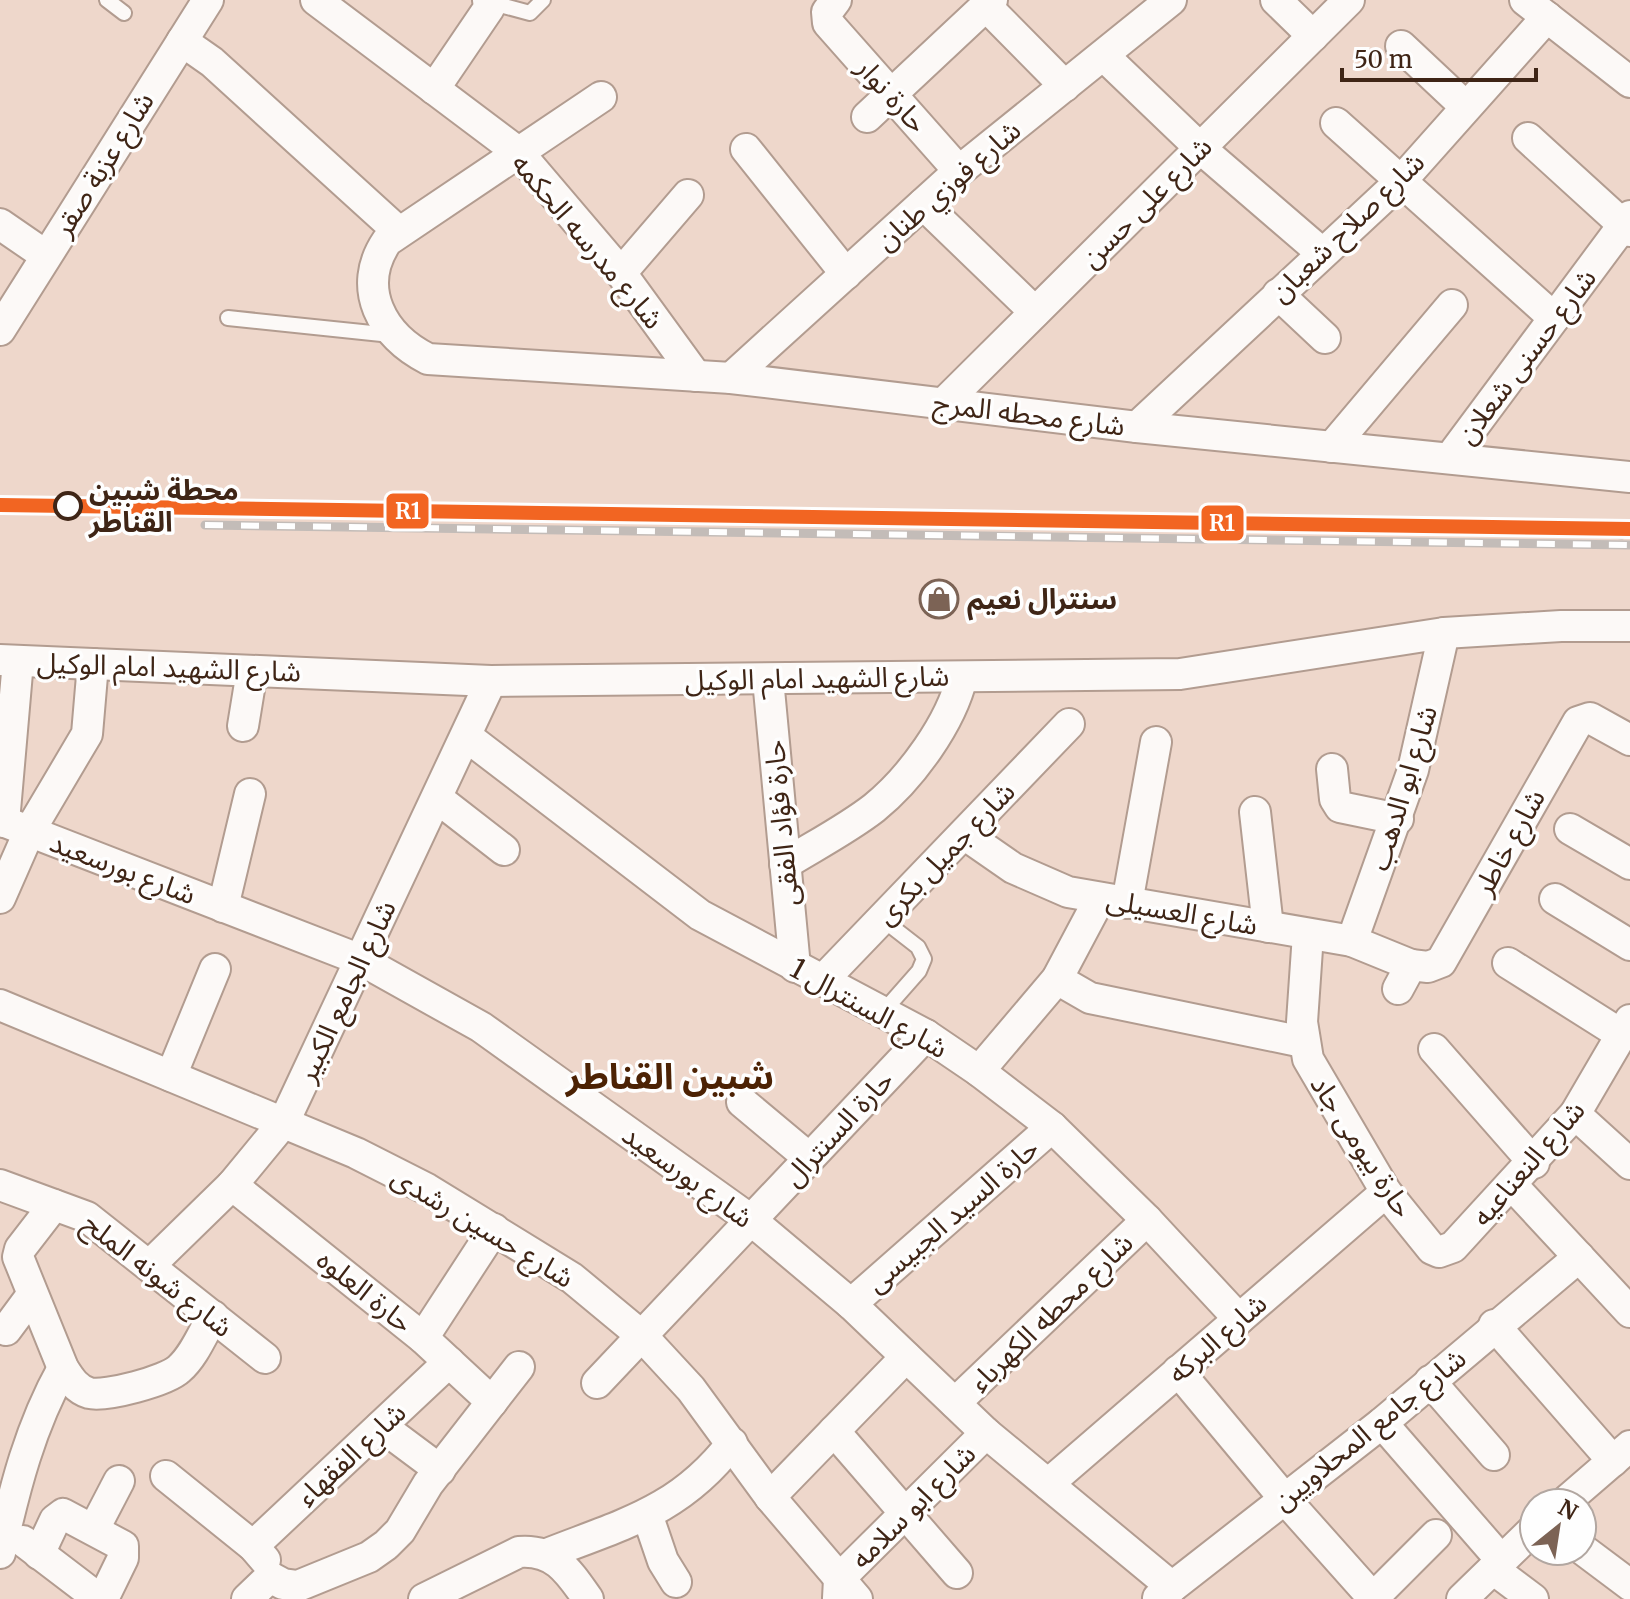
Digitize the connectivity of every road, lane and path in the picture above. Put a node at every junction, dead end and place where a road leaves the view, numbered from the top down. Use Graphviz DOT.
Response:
graph roads {
  1 [pos="107,0"];
  2 [pos="208,0"];
  3 [pos="316,0"];
  4 [pos="543,0"];
  5 [pos="1171,0"];
  6 [pos="1276,0"];
  7 [pos="1349,0"];
  8 [pos="489,1"];
  9 [pos="989,3"];
  10 [pos="1536,8"];
  11 [pos="831,9"];
  12 [pos="124,13"];
  13 [pos="1313,36"];
  14 [pos="182,41"];
  15 [pos="1401,46"];
  16 [pos="1104,56"];
  17 [pos="1630,82"];
  18 [pos="1065,86"];
  19 [pos="434,89"];
  20 [pos="891,95"];
  21 [pos="601,97"];
  22 [pos="1466,107"];
  23 [pos="867,117"];
  24 [pos="1336,123"];
  25 [pos="1528,138"];
  26 [pos="1200,148"];
  27 [pos="746,149"];
  28 [pos="518,152"];
  29 [pos="959,171"];
  30 [pos="1401,181"];
  31 [pos="688,195"];
  32 [pos="923,204"];
  33 [pos="0,224"];
  34 [pos="1628,224"];
  35 [pos="399,232"];
  36 [pos="1322,253"];
  37 [pos="45,255"];
  38 [pos="621,273"];
  39 [pos="846,274"];
  40 [pos="1278,294"];
  41 [pos="1452,305"];
  42 [pos="1035,312"];
  43 [pos="228,318"];
  44 [pos="1554,318"];
  45 [pos="0,330"];
  46 [pos="392,335"];
  47 [pos="1325,338"];
  48 [pos="696,376"];
  49 [pos="731,378"];
  50 [pos="944,403"];
  51 [pos="1137,427"];
  52 [pos="1332,447"];
  53 [pos="1450,458"];
  54 [pos="1630,477"];
  55 [pos="1630,626"];
  56 [pos="1444,633"];
  57 [pos="9,661"];
  58 [pos="93,664"];
  59 [pos="252,671"];
  60 [pos="962,677"];
  61 [pos="768,679"];
  62 [pos="491,681"];
  63 [pos="1069,724"];
  64 [pos="243,726"];
  65 [pos="466,736"];
  66 [pos="1630,740"];
  67 [pos="1156,742"];
  68 [pos="1332,769"];
  69 [pos="250,794"];
  70 [pos="437,798"];
  71 [pos="1255,812"];
  72 [pos="1398,819"];
  73 [pos="11,824"];
  74 [pos="1570,829"];
  75 [pos="964,834"];
  76 [pos="504,850"];
  77 [pos="785,864"];
  78 [pos="1630,864"];
  79 [pos="0,898"];
  80 [pos="1555,899"];
  81 [pos="1114,901"];
  82 [pos="223,907"];
  83 [pos="882,919"];
  84 [pos="1268,927"];
  85 [pos="1308,934"];
  86 [pos="1352,941"];
  87 [pos="1630,945"];
  88 [pos="361,960"];
  89 [pos="1508,963"];
  90 [pos="795,967"];
  91 [pos="215,969"];
  92 [pos="1405,977"];
  93 [pos="1057,979"];
  94 [pos="822,981"];
  95 [pos="0,1005"];
  96 [pos="882,1013"];
  97 [pos="1626,1028"];
  98 [pos="926,1035"];
  99 [pos="1303,1042"];
  100 [pos="1434,1049"];
  101 [pos="979,1071"];
  102 [pos="171,1076"];
  103 [pos="742,1102"];
  104 [pos="1575,1114"];
  105 [pos="284,1122"];
  106 [pos="1052,1127"];
  107 [pos="1627,1154"];
  108 [pos="809,1158"];
  109 [pos="1534,1163"];
  110 [pos="0,1185"];
  111 [pos="232,1185"];
  112 [pos="1512,1185"];
  113 [pos="1386,1192"];
  114 [pos="54,1205"];
  115 [pos="751,1220"];
  116 [pos="1147,1220"];
  117 [pos="494,1229"];
  118 [pos="1439,1252"];
  119 [pos="1579,1257"];
  120 [pos="150,1265"];
  121 [pos="32,1295"];
  122 [pos="851,1304"];
  123 [pos="1630,1312"];
  124 [pos="213,1316"];
  125 [pos="1239,1319"];
  126 [pos="1494,1325"];
  127 [pos="6,1330"];
  128 [pos="642,1336"];
  129 [pos="423,1338"];
  130 [pos="906,1357"];
  131 [pos="265,1358"];
  132 [pos="449,1362"];
  133 [pos="519,1367"];
  134 [pos="63,1368"];
  135 [pos="1178,1371"];
  136 [pos="1430,1381"];
  137 [pos="597,1383"];
  138 [pos="492,1402"];
  139 [pos="955,1403"];
  140 [pos="1382,1423"];
  141 [pos="381,1426"];
  142 [pos="834,1431"];
  143 [pos="986,1433"];
  144 [pos="732,1443"];
  145 [pos="12,1445"];
  146 [pos="1621,1454"];
  147 [pos="1494,1455"];
  148 [pos="440,1470"];
  149 [pos="166,1476"];
  150 [pos="119,1481"];
  151 [pos="1048,1484"];
  152 [pos="1583,1487"];
  153 [pos="770,1497"];
  154 [pos="1284,1498"];
  155 [pos="905,1513"];
  156 [pos="647,1514"];
  157 [pos="94,1529"];
  158 [pos="1436,1535"];
  159 [pos="3,1540"];
  160 [pos="1518,1545"];
  161 [pos="253,1546"];
  162 [pos="39,1554"];
  163 [pos="547,1554"];
  164 [pos="1598,1561"];
  165 [pos="1498,1565"];
  166 [pos="957,1573"];
  167 [pos="270,1577"];
  168 [pos="676,1582"];
  169 [pos="1630,1585"];
  170 [pos="845,1592"];
  171 [pos="1176,1592"];
  172 [pos="434,1597"];
  173 [pos="101,1599"];
  174 [pos="247,1599"];
  175 [pos="588,1599"];
  176 [pos="1374,1599"];
  177 [pos="1462,1599"];
  178 [pos="1533,1599"];
  1 -- 12 [label="lane"];
  2 -- 14 [label="street, شارع عزبة صقر"];
  3 -- 19 [label="street, شارع مدرسه الحكمه"];
  4 -- 8 [label="lane"];
  5 -- 16 [label="street, شارع فوزي طنان"];
  6 -- 13 [label="street"];
  7 -- 13 [label="street, شارع على حسن"];
  8 -- 19 [label="street"];
  9 -- 18 [label="street"];
  9 -- 20 [label="street"];
  10 -- 17 [label="street"];
  10 -- 22 [label="street, شارع صلاح شعبان"];
  11 -- 20 [label="street, حارة نوار"];
  13 -- 26 [label="street, شارع على حسن"];
  14 -- 35 [label="street"];
  14 -- 37 [label="street, شارع عزبة صقر"];
  15 -- 22 [label="street"];
  16 -- 18 [label="street, شارع فوزي طنان"];
  16 -- 26 [label="street"];
  18 -- 29 [label="street, شارع فوزي طنان"];
  19 -- 28 [label="street, شارع مدرسه الحكمه"];
  20 -- 23 [label="street"];
  20 -- 29 [label="street, حارة نوار"];
  21 -- 28 [label="street"];
  22 -- 30 [label="street, شارع صلاح شعبان"];
  24 -- 30 [label="street"];
  25 -- 34 [label="street"];
  26 -- 36 [label="street"];
  26 -- 42 [label="street, شارع على حسن"];
  27 -- 39 [label="street"];
  28 -- 35 [label="street"];
  28 -- 38 [label="street, شارع مدرسه الحكمه"];
  29 -- 32 [label="street, شارع فوزي طنان"];
  30 -- 36 [label="street, شارع صلاح شعبان"];
  30 -- 44 [label="street"];
  31 -- 38 [label="street"];
  32 -- 39 [label="street, شارع فوزي طنان"];
  32 -- 42 [label="street"];
  33 -- 37 [label="street"];
  34 -- 44 [label="street, شارع حسنى شعلان"];
  35 -- 46 [label="street"];
  36 -- 40 [label="street, شارع صلاح شعبان"];
  37 -- 45 [label="street, شارع عزبة صقر"];
  38 -- 48 [label="street, شارع مدرسه الحكمه"];
  39 -- 49 [label="street, شارع فوزي طنان"];
  40 -- 47 [label="street"];
  40 -- 51 [label="street, شارع صلاح شعبان"];
  41 -- 52 [label="street"];
  42 -- 50 [label="street, شارع على حسن"];
  43 -- 46 [label="lane"];
  44 -- 53 [label="street, شارع حسنى شعلان"];
  46 -- 48 [label="street, شارع محطه المرج"];
  48 -- 49 [label="street, شارع محطه المرج"];
  49 -- 50 [label="street, شارع محطه المرج"];
  50 -- 51 [label="street, شارع محطه المرج"];
  51 -- 52 [label="street, شارع محطه المرج"];
  52 -- 53 [label="street, شارع محطه المرج"];
  53 -- 54 [label="street, شارع محطه المرج"];
  55 -- 56 [label="street, شارع الشهيد امام الوكيل"];
  56 -- 60 [label="street, شارع الشهيد امام الوكيل"];
  56 -- 72 [label="street, شارع ابو الدهب"];
  57 -- 58 [label="street, شارع الشهيد امام الوكيل"];
  57 -- 73 [label="street"];
  58 -- 59 [label="street, شارع الشهيد امام الوكيل"];
  58 -- 73 [label="street"];
  59 -- 62 [label="street, شارع الشهيد امام الوكيل"];
  59 -- 64 [label="street"];
  60 -- 61 [label="street, شارع الشهيد امام الوكيل"];
  60 -- 77 [label="street"];
  61 -- 62 [label="street, شارع الشهيد امام الوكيل"];
  61 -- 77 [label="street, حارة فؤاد الفقى"];
  62 -- 65 [label="street, شارع الجامع الكبير"];
  63 -- 75 [label="street, شارع جميل بكرى"];
  65 -- 70 [label="street, شارع الجامع الكبير"];
  65 -- 90 [label="street, شارع السنترال 1"];
  66 -- 92 [label="street, شارع خاطر"];
  67 -- 81 [label="street"];
  68 -- 72 [label="street"];
  69 -- 82 [label="street"];
  70 -- 76 [label="street"];
  70 -- 88 [label="street, شارع الجامع الكبير"];
  71 -- 84 [label="street"];
  72 -- 86 [label="street, شارع ابو الدهب"];
  73 -- 79 [label="street"];
  73 -- 82 [label="street, شارع بورسعيد"];
  74 -- 78 [label="street"];
  75 -- 81 [label="street, شارع العسيلى"];
  75 -- 83 [label="street, شارع جميل بكرى"];
  77 -- 90 [label="street, حارة فؤاد الفقى"];
  80 -- 87 [label="street"];
  81 -- 84 [label="street, شارع العسيلى"];
  81 -- 93 [label="street"];
  82 -- 88 [label="street, شارع بورسعيد"];
  83 -- 94 [label="street, شارع جميل بكرى"];
  83 -- 96 [label="lane"];
  84 -- 85 [label="street, شارع العسيلى"];
  85 -- 86 [label="street, شارع العسيلى"];
  85 -- 99 [label="street, حارة بيومى جاد"];
  86 -- 92 [label="street, شارع العسيلى"];
  88 -- 105 [label="street, شارع الجامع الكبير"];
  88 -- 115 [label="street, شارع بورسعيد"];
  89 -- 97 [label="street"];
  90 -- 94 [label="street, شارع السنترال 1"];
  91 -- 102 [label="street"];
  93 -- 99 [label="street"];
  93 -- 101 [label="street"];
  94 -- 96 [label="street, شارع السنترال 1"];
  95 -- 102 [label="street, شارع حسين رشدى"];
  96 -- 98 [label="street, شارع السنترال 1"];
  97 -- 104 [label="street, شارع النعناعيه"];
  98 -- 101 [label="street, شارع السنترال 1"];
  98 -- 108 [label="street, حارة السنترال"];
  99 -- 113 [label="street, حارة بيومى جاد"];
  100 -- 109 [label="street"];
  101 -- 106 [label="street, شارع السنترال 1"];
  102 -- 105 [label="street, شارع حسين رشدى"];
  103 -- 108 [label="street"];
  104 -- 107 [label="street"];
  104 -- 109 [label="street, شارع النعناعيه"];
  105 -- 111 [label="street, شارع الجامع الكبير"];
  105 -- 117 [label="street, شارع حسين رشدى"];
  106 -- 116 [label="street, شارع السنترال 1"];
  106 -- 122 [label="street, حارة السيد الجبيسى"];
  108 -- 115 [label="street, حارة السنترال"];
  109 -- 112 [label="street, شارع النعناعيه"];
  110 -- 114 [label="street, شارع شونه الملح"];
  111 -- 120 [label="street, شارع الجامع الكبير"];
  111 -- 129 [label="street, حارة العلوه"];
  112 -- 118 [label="street, شارع النعناعيه"];
  112 -- 119 [label="street"];
  113 -- 118 [label="street, حارة بيومى جاد"];
  113 -- 125 [label="street, شارع البركه"];
  114 -- 120 [label="street, شارع شونه الملح"];
  114 -- 121 [label="street"];
  115 -- 122 [label="street, شارع بورسعيد"];
  115 -- 128 [label="street, حارة السنترال"];
  116 -- 125 [label="street, شارع السنترال 1"];
  116 -- 139 [label="street, شارع محطه الكهرباء"];
  117 -- 128 [label="street, شارع حسين رشدى"];
  117 -- 129 [label="street"];
  119 -- 123 [label="street"];
  119 -- 126 [label="street, شارع جامع المحلاويين"];
  120 -- 124 [label="street, شارع شونه الملح"];
  121 -- 127 [label="street"];
  121 -- 134 [label="street"];
  122 -- 130 [label="street, شارع بورسعيد"];
  124 -- 131 [label="street, شارع شونه الملح"];
  124 -- 134 [label="street"];
  125 -- 135 [label="street, شارع البركه"];
  126 -- 136 [label="street, شارع جامع المحلاويين"];
  126 -- 146 [label="street"];
  128 -- 137 [label="street, حارة السنترال"];
  128 -- 144 [label="street, شارع حسين رشدى"];
  129 -- 132 [label="street, حارة العلوه"];
  130 -- 139 [label="street, شارع بورسعيد"];
  130 -- 142 [label="street"];
  132 -- 138 [label="street, حارة العلوه"];
  132 -- 141 [label="street, شارع الفقهاء"];
  133 -- 138 [label="street"];
  134 -- 145 [label="street"];
  135 -- 151 [label="street, شارع البركه"];
  135 -- 154 [label="street"];
  136 -- 140 [label="street, شارع جامع المحلاويين"];
  136 -- 147 [label="street"];
  138 -- 148 [label="street"];
  139 -- 143 [label="street, شارع بورسعيد"];
  140 -- 154 [label="street, شارع جامع المحلاويين"];
  140 -- 165 [label="street"];
  141 -- 148 [label="street"];
  141 -- 161 [label="street, شارع الفقهاء"];
  142 -- 153 [label="street"];
  142 -- 155 [label="street"];
  143 -- 151 [label="street, شارع بورسعيد"];
  143 -- 155 [label="street, شارع ابو سلامه"];
  144 -- 153 [label="street, شارع حسين رشدى"];
  144 -- 156 [label="street"];
  145 -- 159 [label="street"];
  146 -- 152 [label="street"];
  148 -- 167 [label="street"];
  149 -- 161 [label="street"];
  150 -- 157 [label="street"];
  151 -- 171 [label="street, شارع بورسعيد"];
  153 -- 170 [label="street, شارع حسين رشدى"];
  154 -- 171 [label="street, شارع جامع المحلاويين"];
  154 -- 176 [label="street"];
  155 -- 166 [label="street"];
  155 -- 170 [label="street, شارع ابو سلامه"];
  156 -- 163 [label="street"];
  156 -- 168 [label="street"];
  157 -- 162 [label="street"];
  157 -- 173 [label="street"];
  158 -- 176 [label="street"];
  159 -- 162 [label="street"];
  160 -- 165 [label="street"];
  161 -- 167 [label="street"];
  162 -- 173 [label="street"];
  163 -- 172 [label="street"];
  163 -- 175 [label="street"];
  164 -- 169 [label="street"];
  165 -- 177 [label="street"];
  165 -- 178 [label="street"];
  167 -- 174 [label="street"];
}
